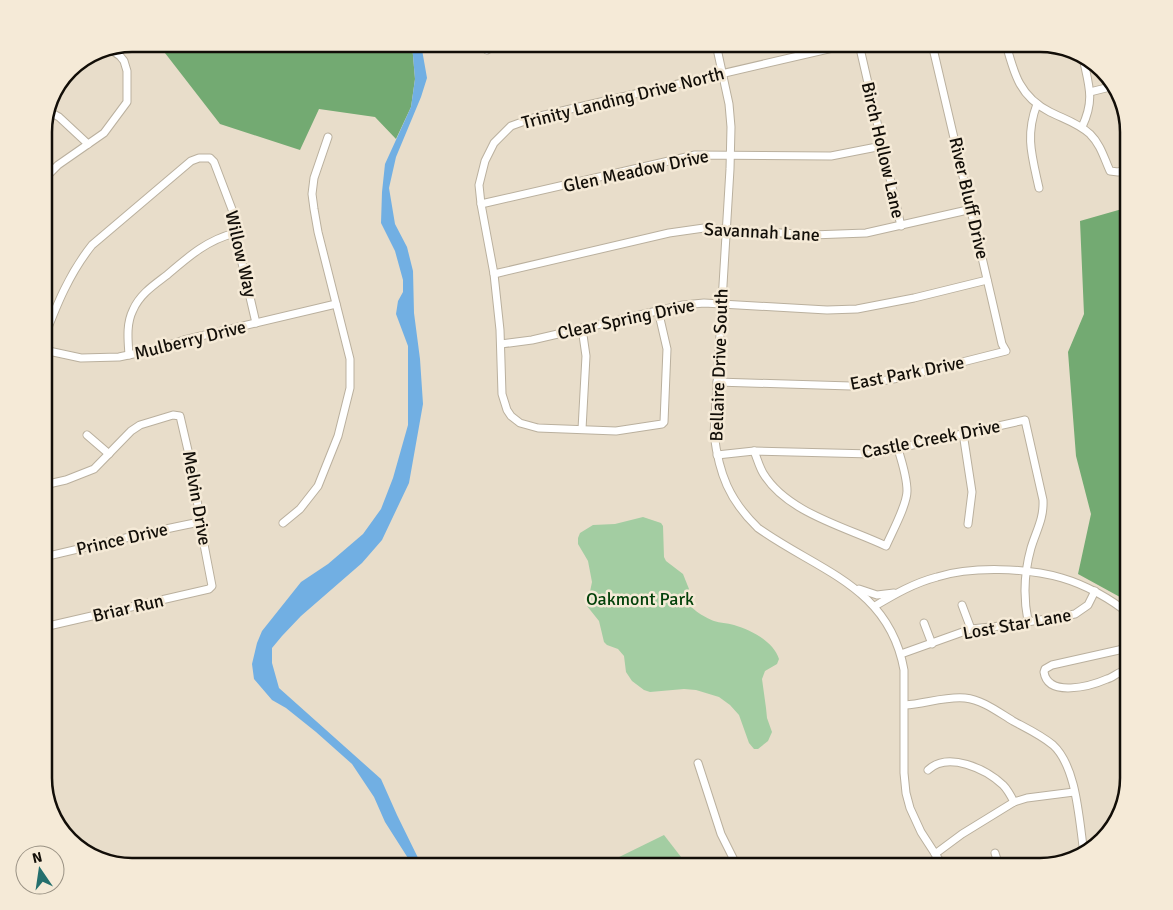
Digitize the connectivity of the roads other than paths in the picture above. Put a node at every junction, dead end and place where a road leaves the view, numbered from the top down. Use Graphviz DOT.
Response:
graph roads {
  1 [pos="718,52"];
  2 [pos="815,52"];
  3 [pos="861,52"];
  4 [pos="934,52"];
  5 [pos="1009,52"];
  6 [pos="117,54"];
  7 [pos="1085,66"];
  8 [pos="723,73"];
  9 [pos="1106,88"];
  10 [pos="1090,92"];
  11 [pos="1036,104"];
  12 [pos="55,115"];
  13 [pos="1082,128"];
  14 [pos="328,138"];
  15 [pos="88,144"];
  16 [pos="882,146"];
  17 [pos="731,154"];
  18 [pos="53,170"];
  19 [pos="1120,171"];
  20 [pos="1039,188"];
  21 [pos="481,204"];
  22 [pos="972,209"];
  23 [pos="901,226"];
  24 [pos="726,229"];
  25 [pos="235,233"];
  26 [pos="494,274"];
  27 [pos="988,280"];
  28 [pos="336,304"];
  29 [pos="721,304"];
  30 [pos="658,310"];
  31 [pos="53,314"];
  32 [pos="256,323"];
  33 [pos="582,328"];
  34 [pos="501,344"];
  35 [pos="1006,351"];
  36 [pos="53,352"];
  37 [pos="129,355"];
  38 [pos="717,382"];
  39 [pos="582,430"];
  40 [pos="963,433"];
  41 [pos="87,435"];
  42 [pos="898,449"];
  43 [pos="754,451"];
  44 [pos="109,454"];
  45 [pos="717,455"];
  46 [pos="53,483"];
  47 [pos="200,522"];
  48 [pos="283,522"];
  49 [pos="968,524"];
  50 [pos="53,555"];
  51 [pos="1025,572"];
  52 [pos="854,587"];
  53 [pos="212,588"];
  54 [pos="1095,591"];
  55 [pos="897,592"];
  56 [pos="962,605"];
  57 [pos="875,606"];
  58 [pos="1120,608"];
  59 [pos="1028,621"];
  60 [pos="924,623"];
  61 [pos="53,625"];
  62 [pos="971,629"];
  63 [pos="932,644"];
  64 [pos="1120,650"];
  65 [pos="900,654"];
  66 [pos="1120,672"];
  67 [pos="904,705"];
  68 [pos="698,763"];
  69 [pos="928,770"];
  70 [pos="1074,792"];
  71 [pos="1014,802"];
  72 [pos="1083,845"];
  73 [pos="994,853"];
  74 [pos="935,854"];
  75 [pos="733,858"];
  76 [pos="938,858"];
  77 [pos="996,858"];
  1 -- 8 [label="street, Bellaire Drive South"];
  2 -- 8 [label="street, Trinity Landing Drive North"];
  3 -- 16 [label="street, Birch Hollow Lane"];
  4 -- 22 [label="street, River Bluff Drive"];
  5 -- 11 [label="street"];
  6 -- 15 [label="street"];
  7 -- 10 [label="street"];
  8 -- 17 [label="street, Bellaire Drive South"];
  8 -- 21 [label="street, Trinity Landing Drive North"];
  9 -- 10 [label="street"];
  10 -- 13 [label="street"];
  11 -- 13 [label="street"];
  11 -- 20 [label="street"];
  12 -- 15 [label="street"];
  13 -- 19 [label="street"];
  14 -- 28 [label="street"];
  15 -- 18 [label="street"];
  16 -- 17 [label="street, Glen Meadow Drive"];
  16 -- 23 [label="street, Birch Hollow Lane"];
  17 -- 21 [label="street, Glen Meadow Drive"];
  17 -- 24 [label="street, Bellaire Drive South"];
  21 -- 26 [label="street, Trinity Landing Drive North"];
  22 -- 23 [label="street, Savannah Lane"];
  22 -- 27 [label="street, River Bluff Drive"];
  23 -- 24 [label="street, Savannah Lane"];
  24 -- 26 [label="street, Savannah Lane"];
  24 -- 29 [label="street, Bellaire Drive South"];
  25 -- 31 [label="street, Willow Way"];
  25 -- 32 [label="street, Willow Way"];
  25 -- 37 [label="street"];
  26 -- 34 [label="street, Trinity Landing Drive North"];
  27 -- 29 [label="street, Clear Spring Drive"];
  27 -- 35 [label="street, River Bluff Drive"];
  28 -- 32 [label="street, Mulberry Drive"];
  28 -- 48 [label="street"];
  29 -- 30 [label="street, Clear Spring Drive"];
  29 -- 38 [label="street, Bellaire Drive South"];
  30 -- 33 [label="street, Clear Spring Drive"];
  30 -- 39 [label="street"];
  32 -- 37 [label="street, Mulberry Drive"];
  33 -- 34 [label="street, Clear Spring Drive"];
  33 -- 39 [label="street"];
  34 -- 39 [label="street, Trinity Landing Drive North"];
  35 -- 38 [label="street, East Park Drive"];
  36 -- 37 [label="street, Mulberry Drive"];
  38 -- 45 [label="street, Bellaire Drive South"];
  40 -- 42 [label="street, Castle Creek Drive"];
  40 -- 49 [label="street"];
  40 -- 51 [label="street, Castle Creek Drive"];
  41 -- 44 [label="street"];
  42 -- 43 [label="street, Castle Creek Drive"];
  42 -- 43 [label="street"];
  43 -- 45 [label="street, Castle Creek Drive"];
  44 -- 46 [label="street"];
  44 -- 47 [label="street, Melvin Drive"];
  45 -- 52 [label="street, Bellaire Drive South"];
  47 -- 50 [label="street, Prince Drive"];
  47 -- 53 [label="street, Melvin Drive"];
  51 -- 54 [label="street"];
  51 -- 55 [label="street"];
  51 -- 59 [label="street"];
  52 -- 55 [label="street"];
  52 -- 57 [label="street, Bellaire Drive South"];
  53 -- 61 [label="street, Briar Run"];
  54 -- 58 [label="street"];
  54 -- 59 [label="street, Lost Star Lane"];
  55 -- 57 [label="street"];
  56 -- 62 [label="street"];
  57 -- 65 [label="street, Bellaire Drive South"];
  59 -- 62 [label="street, Lost Star Lane"];
  60 -- 63 [label="street"];
  62 -- 63 [label="street, Lost Star Lane"];
  63 -- 65 [label="street, Lost Star Lane"];
  64 -- 66 [label="street"];
  65 -- 67 [label="street, Bellaire Drive South"];
  67 -- 70 [label="street"];
  67 -- 74 [label="street, Bellaire Drive South"];
  68 -- 75 [label="street"];
  69 -- 71 [label="street"];
  70 -- 71 [label="street"];
  70 -- 72 [label="street"];
  71 -- 74 [label="street"];
  73 -- 77 [label="street"];
  74 -- 76 [label="street, Bellaire Drive South"];
}
